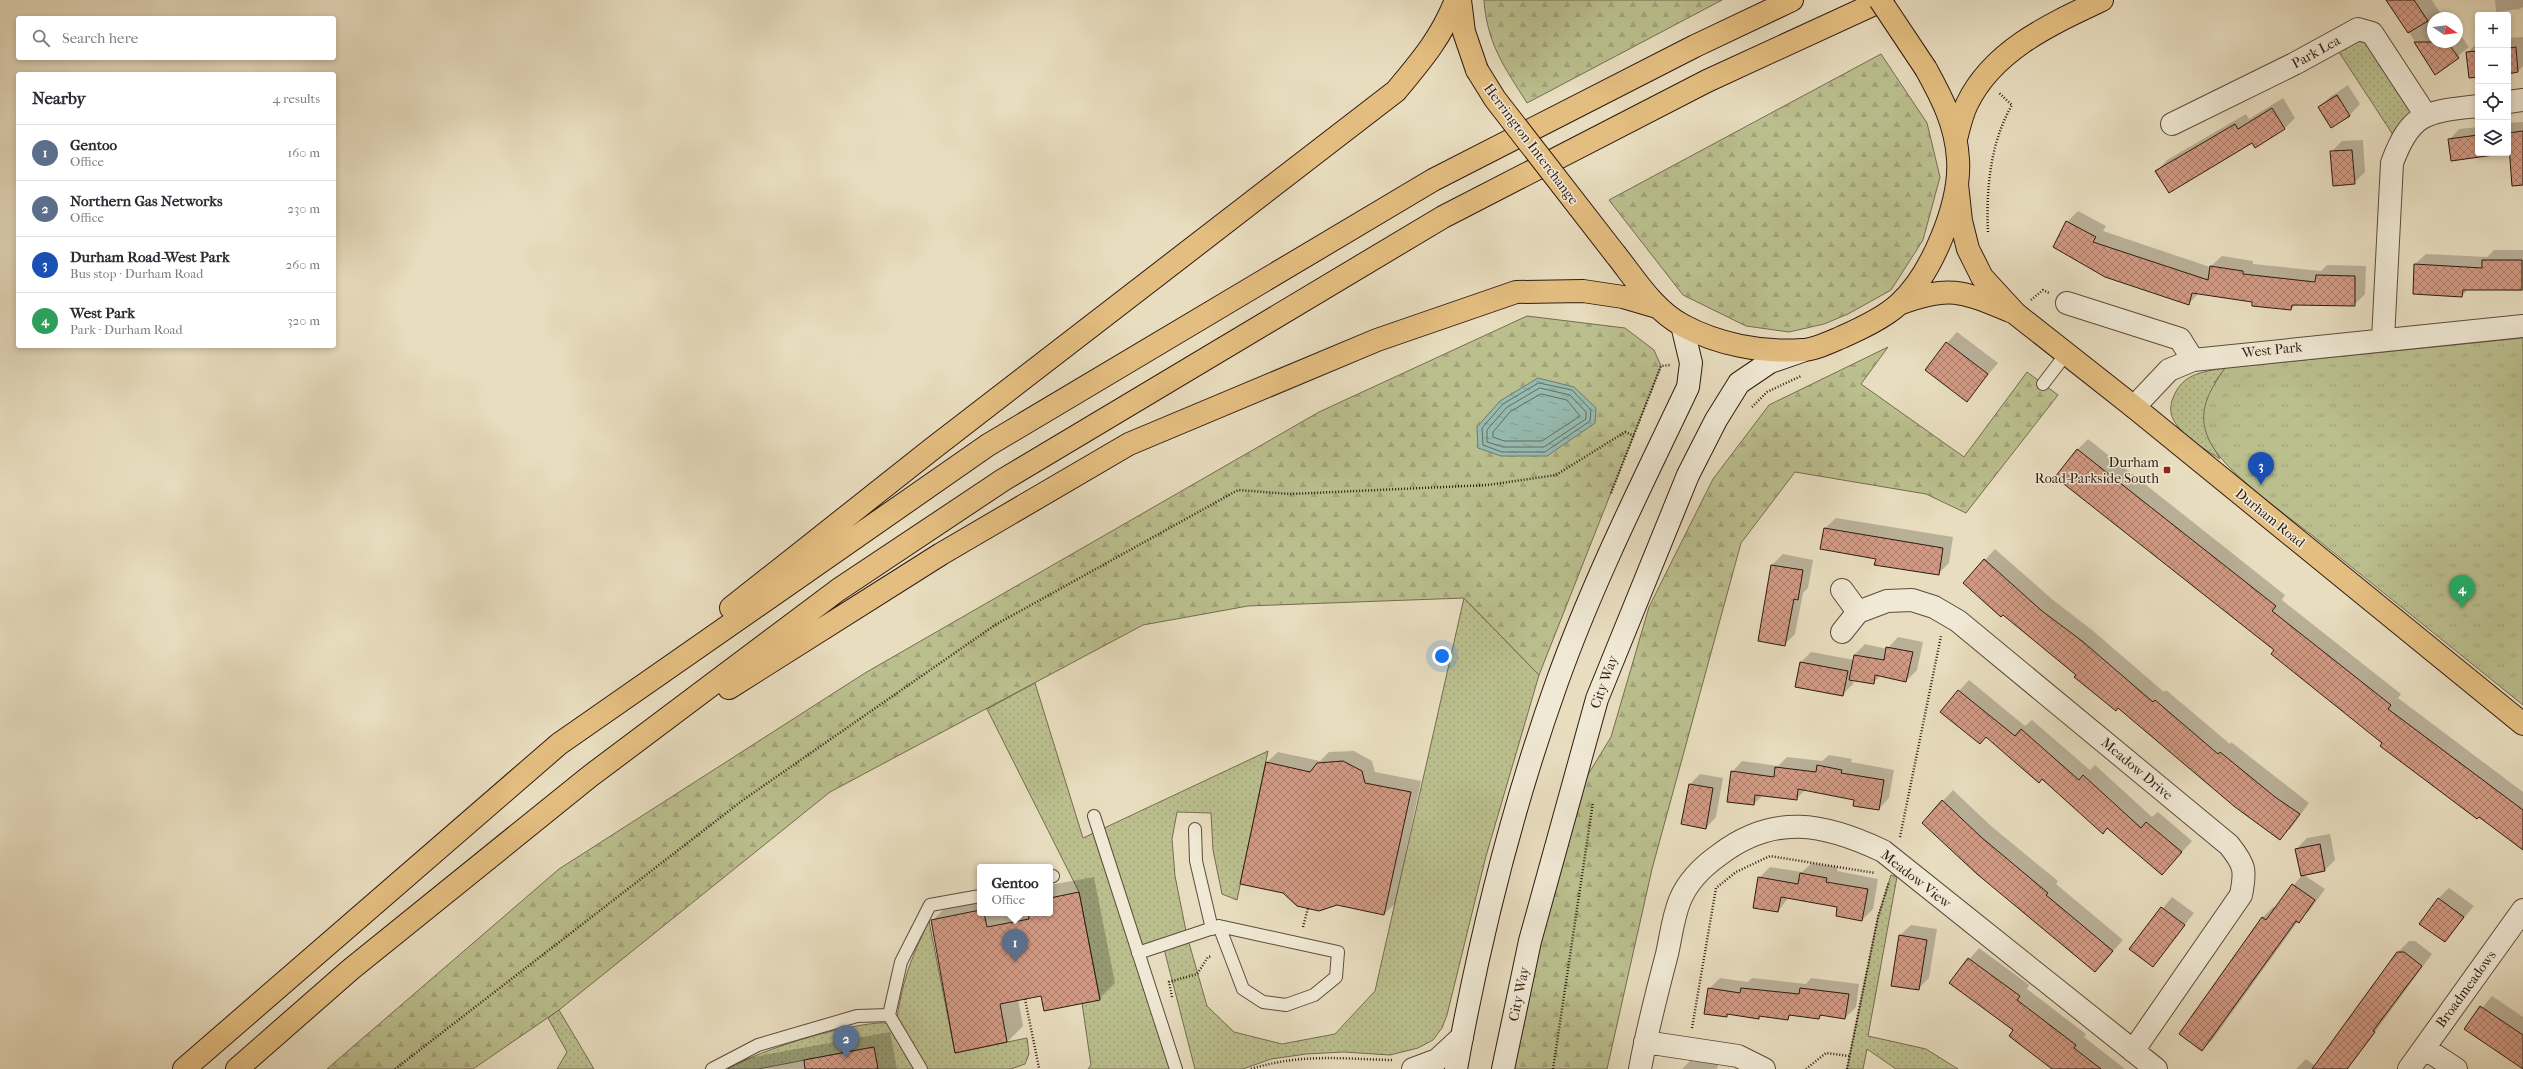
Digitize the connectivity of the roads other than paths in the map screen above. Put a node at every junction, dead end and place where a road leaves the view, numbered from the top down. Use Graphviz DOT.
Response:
graph roads {
  1 [pos="1456,0"];
  2 [pos="1460,0"];
  3 [pos="1792,0"];
  4 [pos="1880,0"];
  5 [pos="1883,0"];
  6 [pos="2102,0"];
  7 [pos="2523,100"];
  8 [pos="2511,102"];
  9 [pos="2475,106"];
  10 [pos="2425,114"];
  11 [pos="2172,124"];
  12 [pos="1956,139"];
  13 [pos="1957,184"];
  14 [pos="2067,303"];
  15 [pos="1899,304"];
  16 [pos="1657,307"];
  17 [pos="2016,314"];
  18 [pos="1682,325"];
  19 [pos="2523,326"];
  20 [pos="2383,339"];
  21 [pos="1803,350"];
  22 [pos="2066,354"];
  23 [pos="2193,360"];
  24 [pos="2043,384"];
  25 [pos="2134,407"];
  26 [pos="1842,590"];
  27 [pos="1858,612"];
  28 [pos="1842,632"];
  29 [pos="2523,724"];
  30 [pos="559,744"];
  31 [pos="589,777"];
  32 [pos="1094,816"];
  33 [pos="1195,828"];
  34 [pos="977,897"];
  35 [pos="2523,910"];
  36 [pos="1216,928"];
  37 [pos="1138,954"];
  38 [pos="888,1015"];
  39 [pos="1462,1037"];
  40 [pos="1645,1042"];
  41 [pos="2424,1048"];
  42 [pos="2134,1051"];
  43 [pos="1407,1065"];
  44 [pos="184,1069"];
  45 [pos="237,1069"];
  46 [pos="712,1069"];
  47 [pos="921,1069"];
  48 [pos="1176,1069"];
  49 [pos="1456,1069"];
  50 [pos="1503,1069"];
  51 [pos="1640,1069"];
  52 [pos="1764,1069"];
  53 [pos="2156,1069"];
  54 [pos="2409,1069"];
  55 [pos="2456,1069"];
  1 -- 30 [label="highway"];
  2 -- 16 [label="highway, Herrington Interchange, bridge"];
  3 -- 30 [label="highway"];
  4 -- 12 [label="highway, bridge"];
  5 -- 31 [label="highway"];
  6 -- 12 [label="highway"];
  7 -- 8 [label="street"];
  9 -- 10 [label="street"];
  10 -- 11 [label="street, Park Lea"];
  10 -- 20 [label="street"];
  12 -- 13 [label="highway"];
  13 -- 15 [label="highway"];
  13 -- 17 [label="highway"];
  14 -- 23 [label="street"];
  15 -- 17 [label="highway"];
  15 -- 21 [label="highway"];
  16 -- 18 [label="highway"];
  16 -- 31 [label="highway"];
  17 -- 22 [label="highway, Durham Road"];
  18 -- 21 [label="highway"];
  18 -- 39 [label="street"];
  19 -- 20 [label="street, West Park"];
  20 -- 23 [label="street, West Park"];
  21 -- 50 [label="street, City Way"];
  22 -- 24 [label="lane"];
  22 -- 25 [label="highway, Durham Road"];
  23 -- 25 [label="street, West Park"];
  25 -- 29 [label="highway, Durham Road"];
  26 -- 27 [label="street"];
  27 -- 28 [label="street"];
  27 -- 42 [label="street, Meadow Drive"];
  30 -- 44 [label="highway"];
  31 -- 45 [label="highway"];
  32 -- 37 [label="lane"];
  33 -- 36 [label="lane"];
  34 -- 38 [label="lane"];
  35 -- 41 [label="street, Broadmeadows"];
  36 -- 36 [label="lane"];
  36 -- 37 [label="lane"];
  37 -- 48 [label="lane"];
  38 -- 46 [label="lane"];
  38 -- 47 [label="lane"];
  39 -- 43 [label="street"];
  39 -- 49 [label="street"];
  40 -- 42 [label="street, Meadow View"];
  40 -- 51 [label="street, Meadow View"];
  40 -- 52 [label="street"];
  41 -- 54 [label="street, Broadmeadows"];
  41 -- 55 [label="street"];
  42 -- 53 [label="street, Meadow View"];
}
